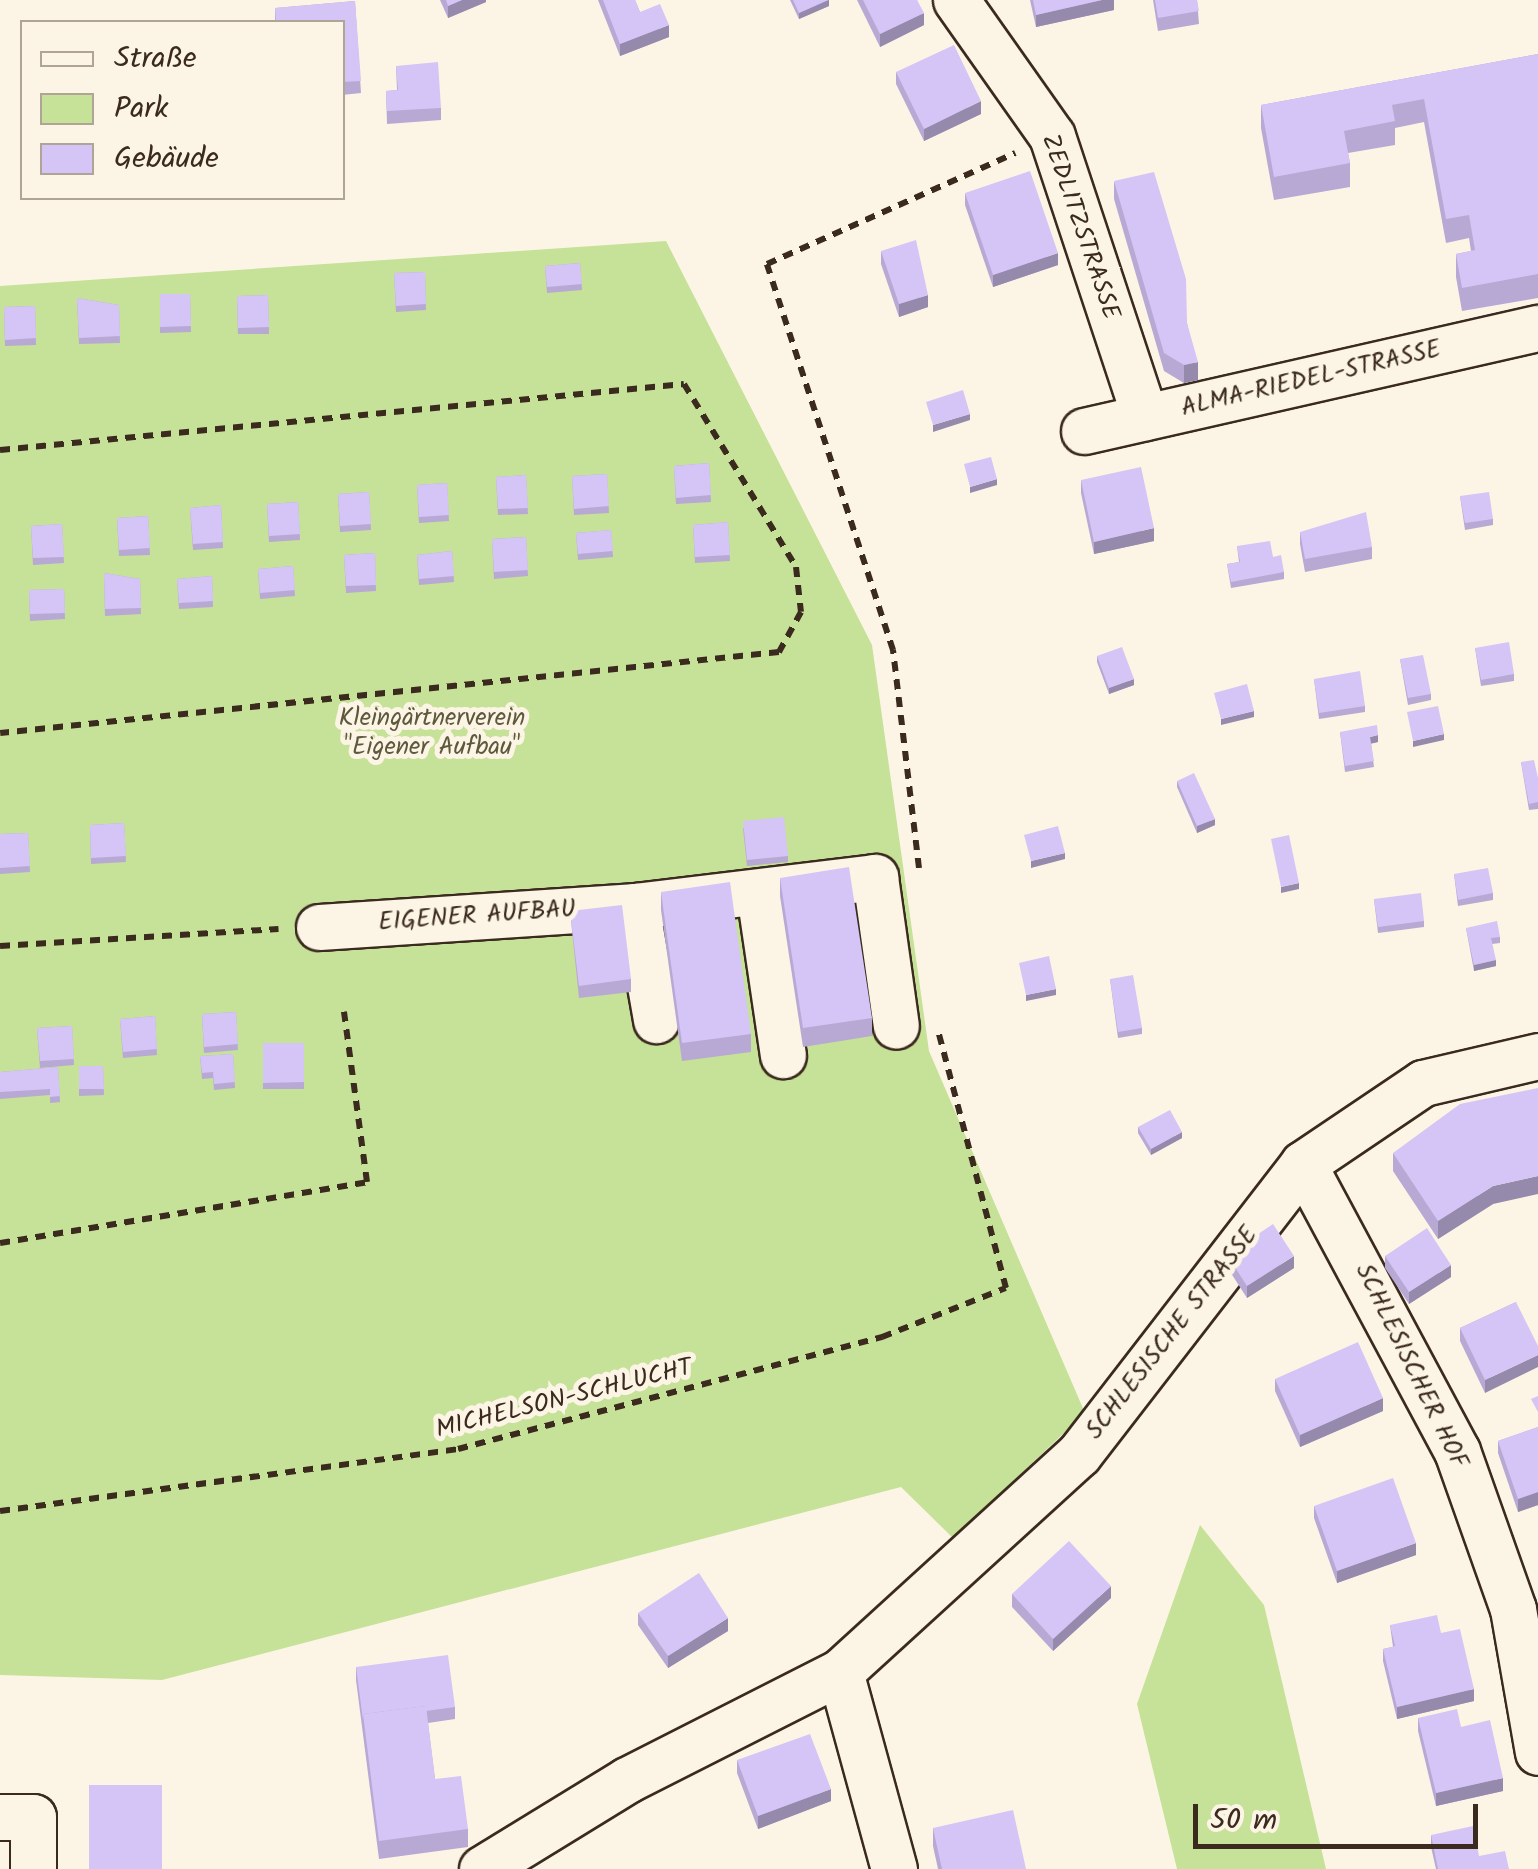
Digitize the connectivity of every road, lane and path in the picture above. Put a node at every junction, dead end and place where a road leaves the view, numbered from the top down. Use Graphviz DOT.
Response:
graph roads {
  1 [pos="956,0"];
  2 [pos="1052,136"];
  3 [pos="1538,330"];
  4 [pos="1145,417"];
  5 [pos="1084,431"];
  6 [pos="0,450"];
  7 [pos="0,733"];
  8 [pos="920,876"];
  9 [pos="758,893"];
  10 [pos="636,906"];
  11 [pos="319,927"];
  12 [pos="0,946"];
  13 [pos="344,1012"];
  14 [pos="916,1017"];
  15 [pos="656,1020"];
  16 [pos="783,1055"];
  17 [pos="1538,1056"];
  18 [pos="1303,1164"];
  19 [pos="0,1243"];
  20 [pos="0,1511"];
  21 [pos="840,1672"];
  22 [pos="1538,1752"];
  23 [pos="0,1817"];
  24 [pos="32,1869"];
  25 [pos="482,1869"];
  26 [pos="894,1869"];
  1 -- 2 [label="street, ZEDLITZSTRASSE"];
  2 -- 4 [label="street, ZEDLITZSTRASSE"];
  2 -- 8 [label="path"];
  3 -- 4 [label="street, ALMA-RIEDEL-STRASSE"];
  4 -- 5 [label="street, ALMA-RIEDEL-STRASSE"];
  6 -- 7 [label="path"];
  9 -- 10 [label="street, EIGENER AUFBAU"];
  9 -- 14 [label="street, EIGENER AUFBAU"];
  9 -- 16 [label="street"];
  10 -- 11 [label="street, EIGENER AUFBAU"];
  10 -- 15 [label="street"];
  11 -- 12 [label="path"];
  13 -- 19 [label="path"];
  14 -- 20 [label="path, MICHELSON-SCHLUCHT"];
  17 -- 18 [label="street, SCHLESISCHE STRASSE"];
  18 -- 21 [label="street, SCHLESISCHE STRASSE"];
  18 -- 22 [label="street, SCHLESISCHER HOF"];
  21 -- 25 [label="street, SCHLESISCHE STRASSE"];
  21 -- 26 [label="street"];
  23 -- 24 [label="street"];
}
